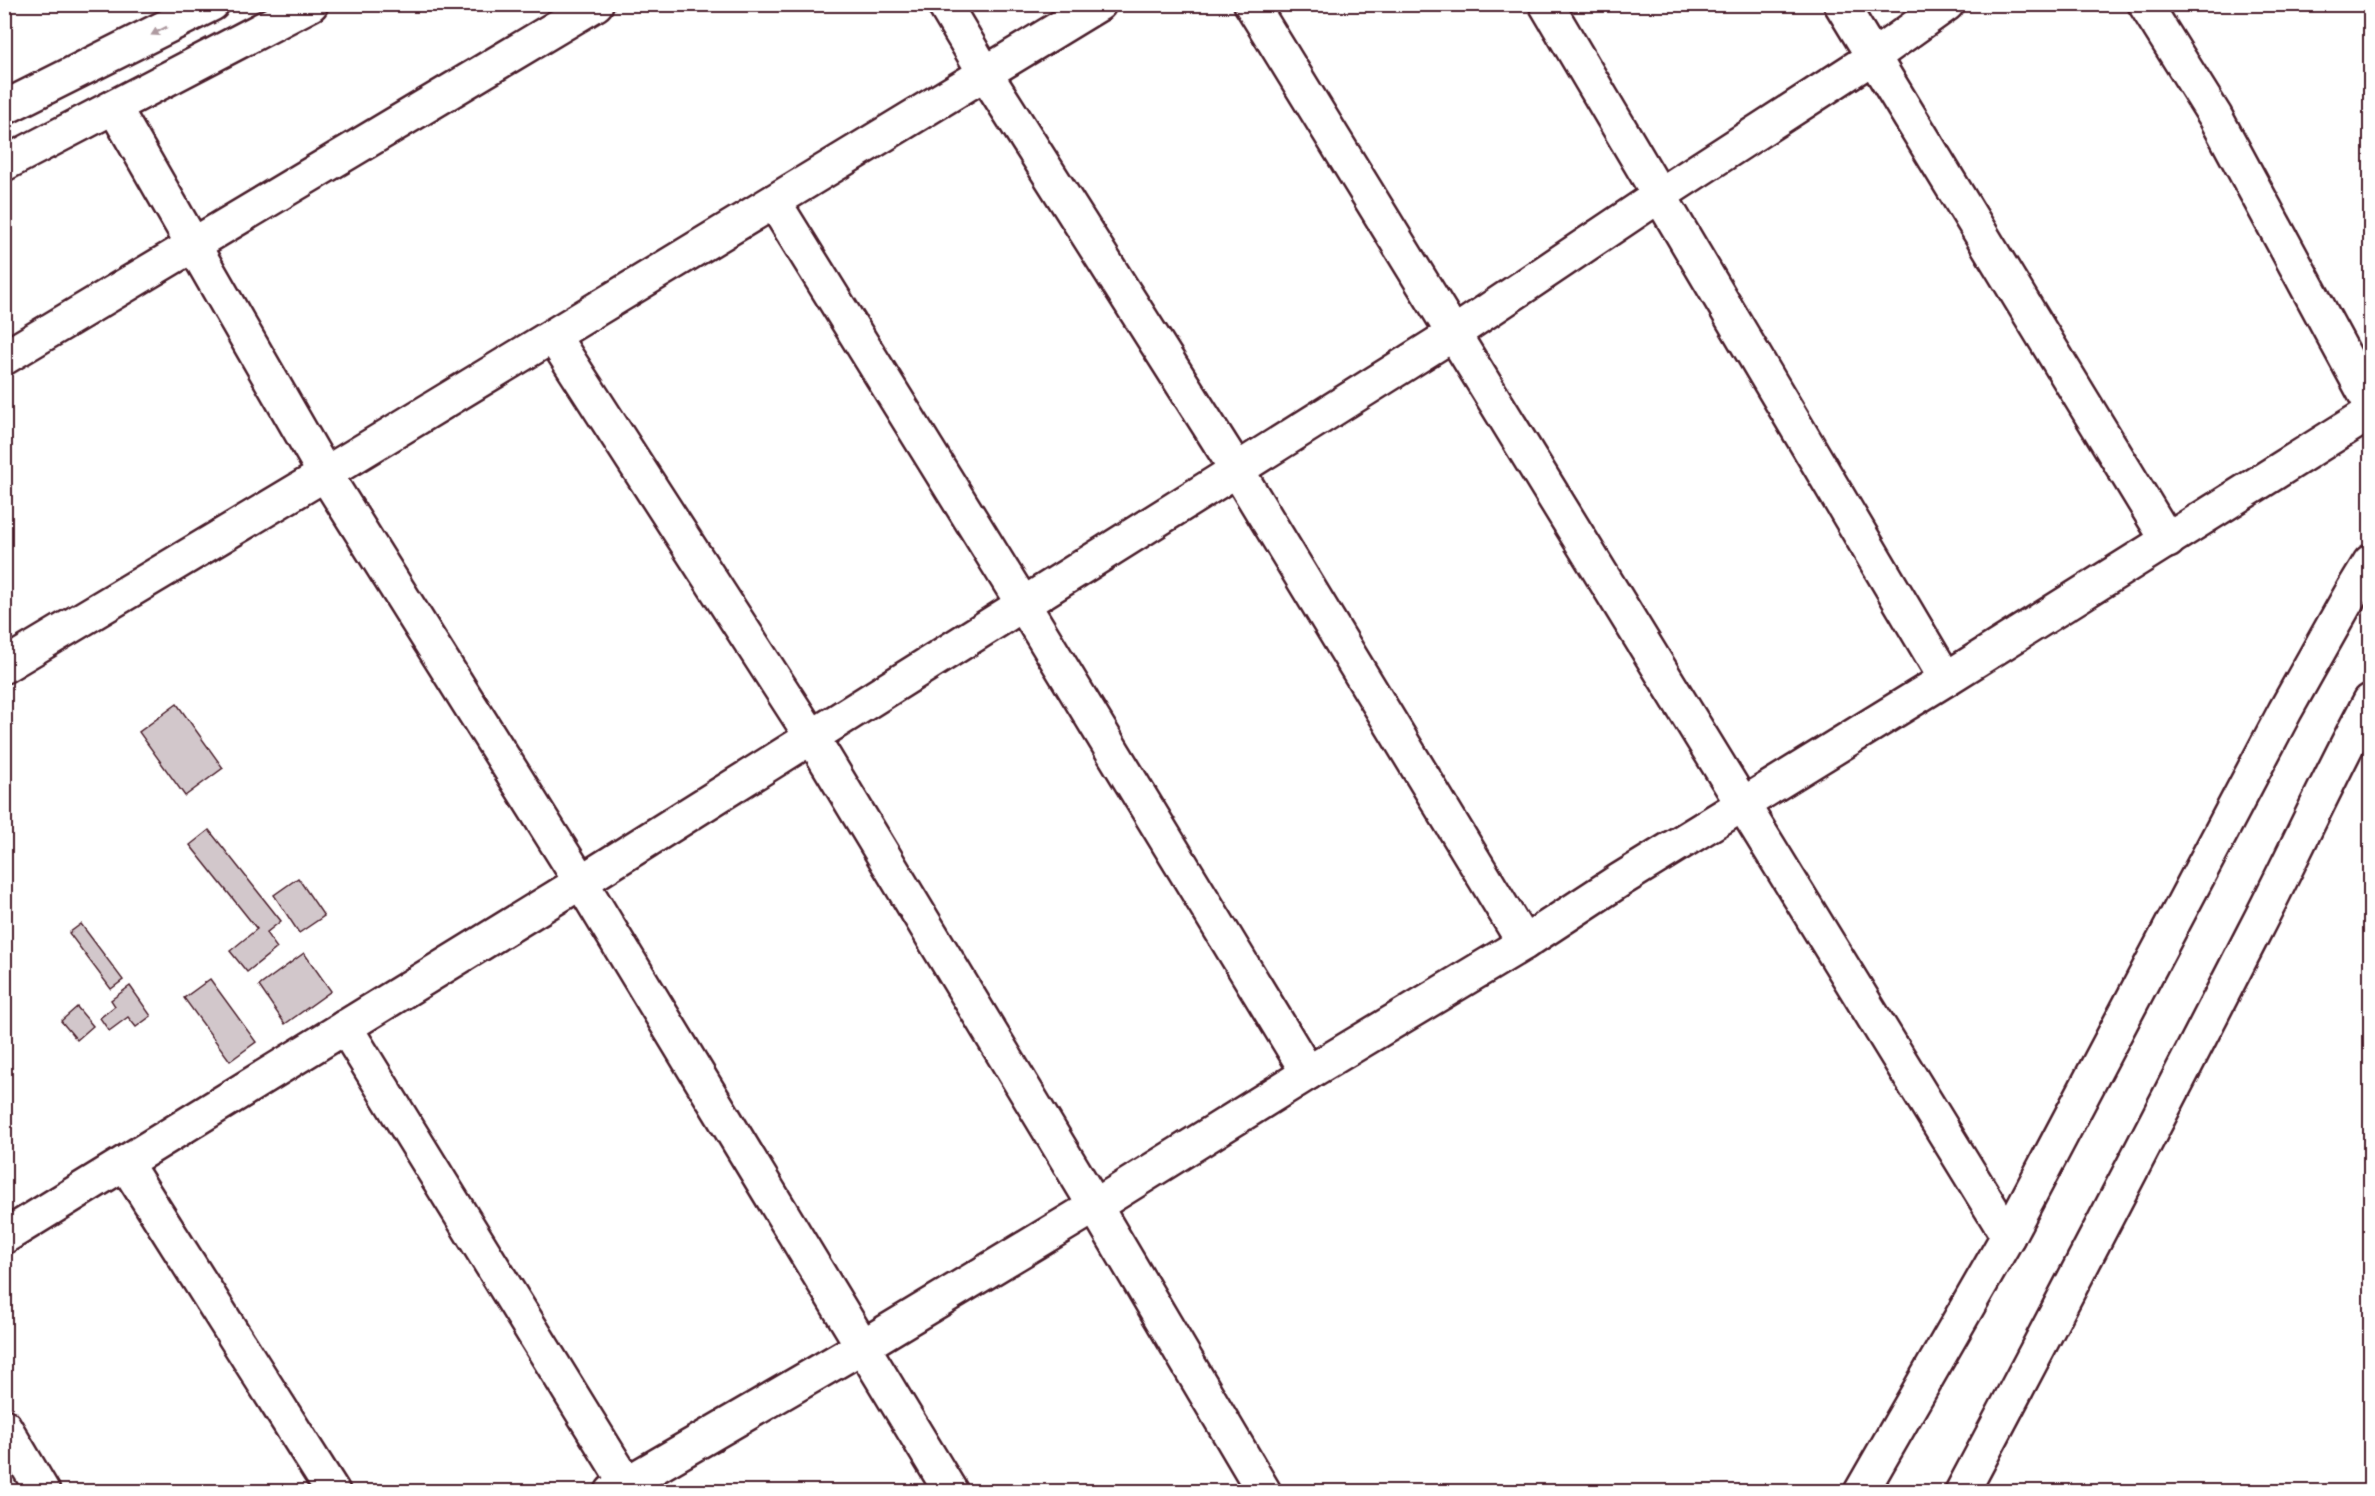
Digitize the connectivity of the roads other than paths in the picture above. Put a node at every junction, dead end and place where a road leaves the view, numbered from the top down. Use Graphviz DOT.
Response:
graph roads {
  1 [pos="212,4"];
  2 [pos="310,4"];
  3 [pos="596,4"];
  4 [pos="944,4"];
  5 [pos="1099,4"];
  6 [pos="1251,4"];
  7 [pos="1546,4"];
  8 [pos="1841,4"];
  9 [pos="1947,4"];
  10 [pos="2145,4"];
  11 [pos="1873,57"];
  12 [pos="986,73"];
  13 [pos="114,107"];
  14 [pos="4,108"];
  15 [pos="4,164"];
  16 [pos="1660,195"];
  17 [pos="774,202"];
  18 [pos="194,245"];
  19 [pos="1453,334"];
  20 [pos="553,336"];
  21 [pos="4,358"];
  22 [pos="2370,403"];
  23 [pos="2370,413"];
  24 [pos="1237,470"];
  25 [pos="325,474"];
  26 [pos="2168,541"];
  27 [pos="2370,562"];
  28 [pos="1023,604"];
  29 [pos="4,666"];
  30 [pos="1946,679"];
  31 [pos="2370,701"];
  32 [pos="812,737"];
  33 [pos="1743,804"];
  34 [pos="581,882"];
  35 [pos="1524,943"];
  36 [pos="345,1027"];
  37 [pos="1308,1073"];
  38 [pos="125,1163"];
  39 [pos="1095,1206"];
  40 [pos="2008,1236"];
  41 [pos="4,1237"];
  42 [pos="862,1346"];
  43 [pos="4,1426"];
  44 [pos="619,1487"];
  45 [pos="43,1491"];
  46 [pos="333,1491"];
  47 [pos="951,1491"];
  48 [pos="1264,1491"];
  49 [pos="1861,1491"];
  50 [pos="1962,1491"];
  1 -- 14 [label="street, one-way"];
  2 -- 13 [label="street"];
  3 -- 18 [label="street"];
  4 -- 12 [label="street"];
  5 -- 12 [label="street"];
  6 -- 19 [label="street"];
  7 -- 16 [label="street"];
  8 -- 11 [label="street"];
  9 -- 11 [label="street"];
  10 -- 22 [label="street"];
  11 -- 16 [label="street"];
  11 -- 26 [label="street"];
  12 -- 17 [label="street"];
  12 -- 24 [label="street"];
  13 -- 15 [label="street"];
  13 -- 18 [label="street"];
  16 -- 19 [label="street"];
  16 -- 30 [label="street"];
  17 -- 20 [label="street"];
  17 -- 28 [label="street"];
  18 -- 21 [label="street"];
  18 -- 25 [label="street"];
  19 -- 24 [label="street"];
  19 -- 33 [label="street"];
  20 -- 25 [label="street"];
  20 -- 32 [label="street"];
  23 -- 26 [label="street"];
  24 -- 28 [label="street"];
  24 -- 35 [label="street"];
  25 -- 29 [label="street"];
  25 -- 34 [label="street"];
  26 -- 30 [label="street"];
  27 -- 40 [label="street"];
  28 -- 32 [label="street"];
  28 -- 37 [label="street"];
  30 -- 33 [label="street"];
  31 -- 50 [label="street"];
  32 -- 34 [label="street"];
  32 -- 39 [label="street"];
  33 -- 35 [label="street"];
  33 -- 40 [label="street"];
  34 -- 36 [label="street"];
  34 -- 42 [label="street"];
  35 -- 37 [label="street"];
  36 -- 38 [label="street"];
  36 -- 44 [label="street"];
  37 -- 39 [label="street"];
  38 -- 41 [label="street"];
  38 -- 46 [label="street"];
  39 -- 42 [label="street"];
  39 -- 48 [label="street"];
  40 -- 49 [label="street"];
  42 -- 44 [label="street"];
  42 -- 47 [label="street"];
  43 -- 45 [label="street"];
}
